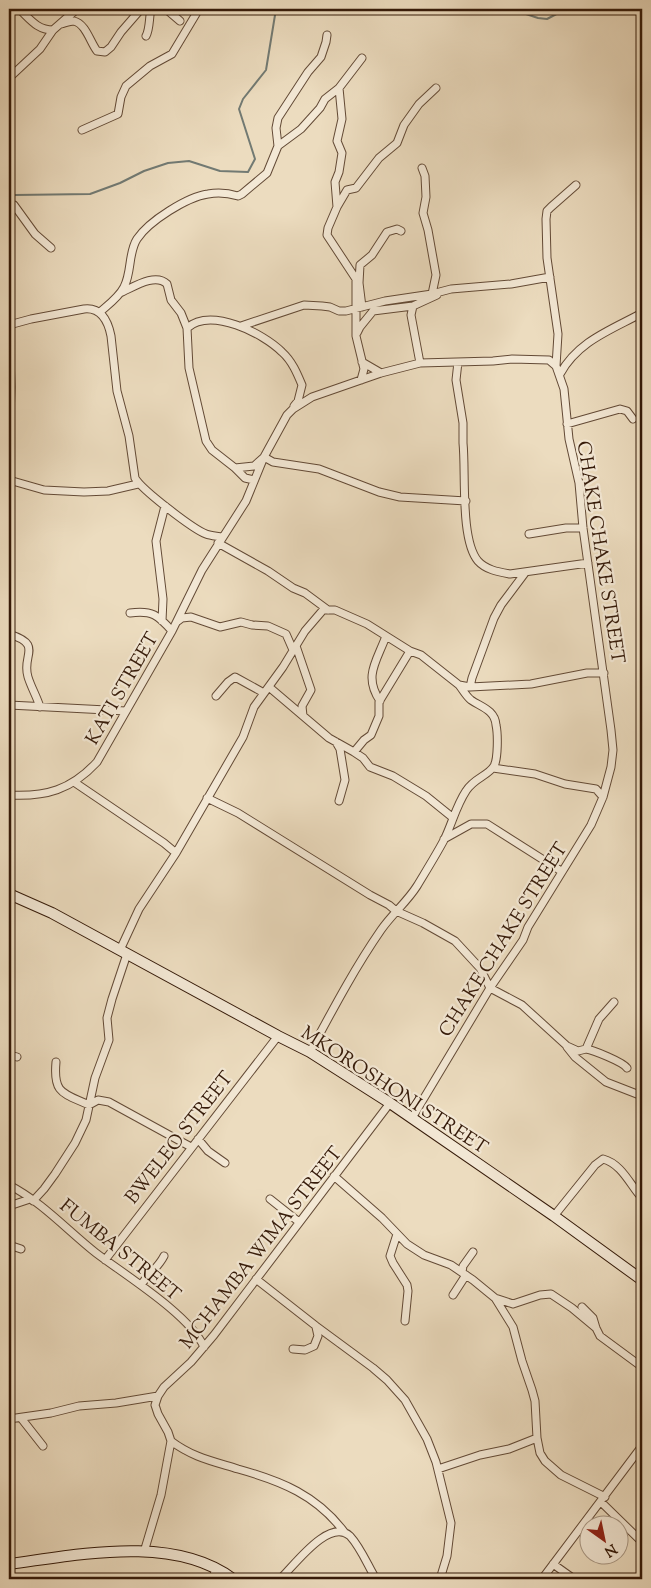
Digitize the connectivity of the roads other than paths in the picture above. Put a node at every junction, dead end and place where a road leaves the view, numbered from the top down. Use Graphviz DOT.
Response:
graph roads {
  1 [pos="19,9"];
  2 [pos="77,9"];
  3 [pos="141,9"];
  4 [pos="151,9"];
  5 [pos="199,9"];
  6 [pos="169,10"];
  7 [pos="180,21"];
  8 [pos="61,24"];
  9 [pos="53,30"];
  10 [pos="327,34"];
  11 [pos="146,36"];
  12 [pos="362,58"];
  13 [pos="9,78"];
  14 [pos="339,88"];
  15 [pos="436,88"];
  16 [pos="82,130"];
  17 [pos="278,146"];
  18 [pos="422,168"];
  19 [pos="576,185"];
  20 [pos="9,204"];
  21 [pos="337,207"];
  22 [pos="401,231"];
  23 [pos="51,248"];
  24 [pos="550,277"];
  25 [pos="357,281"];
  26 [pos="446,290"];
  27 [pos="120,294"];
  28 [pos="432,294"];
  29 [pos="413,306"];
  30 [pos="358,308"];
  31 [pos="100,312"];
  32 [pos="642,313"];
  33 [pos="9,325"];
  34 [pos="241,326"];
  35 [pos="187,328"];
  36 [pos="356,336"];
  37 [pos="362,361"];
  38 [pos="458,362"];
  39 [pos="420,364"];
  40 [pos="556,366"];
  41 [pos="381,373"];
  42 [pos="560,374"];
  43 [pos="361,380"];
  44 [pos="293,409"];
  45 [pos="633,419"];
  46 [pos="567,424"];
  47 [pos="9,451"];
  48 [pos="264,457"];
  49 [pos="235,468"];
  50 [pos="9,480"];
  51 [pos="254,480"];
  52 [pos="138,484"];
  53 [pos="466,501"];
  54 [pos="165,506"];
  55 [pos="583,528"];
  56 [pos="529,534"];
  57 [pos="220,540"];
  58 [pos="588,563"];
  59 [pos="525,573"];
  60 [pos="328,610"];
  61 [pos="130,613"];
  62 [pos="162,621"];
  63 [pos="176,623"];
  64 [pos="172,631"];
  65 [pos="305,631"];
  66 [pos="9,634"];
  67 [pos="286,634"];
  68 [pos="386,636"];
  69 [pos="295,648"];
  70 [pos="410,651"];
  71 [pos="604,673"];
  72 [pos="459,684"];
  73 [pos="470,687"];
  74 [pos="267,690"];
  75 [pos="216,696"];
  76 [pos="380,701"];
  77 [pos="9,704"];
  78 [pos="40,706"];
  79 [pos="126,711"];
  80 [pos="303,716"];
  81 [pos="336,742"];
  82 [pos="354,752"];
  83 [pos="493,768"];
  84 [pos="74,782"];
  85 [pos="9,795"];
  86 [pos="603,797"];
  87 [pos="207,798"];
  88 [pos="339,801"];
  89 [pos="452,817"];
  90 [pos="444,840"];
  91 [pos="176,853"];
  92 [pos="561,871"];
  93 [pos="9,894"];
  94 [pos="396,911"];
  95 [pos="124,952"];
  96 [pos="490,988"];
  97 [pos="614,1002"];
  98 [pos="278,1036"];
  99 [pos="567,1046"];
  100 [pos="586,1049"];
  101 [pos="310,1052"];
  102 [pos="9,1055"];
  103 [pos="17,1057"];
  104 [pos="56,1062"];
  105 [pos="627,1068"];
  106 [pos="642,1096"];
  107 [pos="390,1103"];
  108 [pos="89,1105"];
  109 [pos="412,1118"];
  110 [pos="198,1139"];
  111 [pos="192,1147"];
  112 [pos="225,1163"];
  113 [pos="334,1176"];
  114 [pos="9,1186"];
  115 [pos="642,1198"];
  116 [pos="270,1199"];
  117 [pos="31,1200"];
  118 [pos="9,1206"];
  119 [pos="554,1216"];
  120 [pos="299,1222"];
  121 [pos="397,1234"];
  122 [pos="9,1245"];
  123 [pos="21,1250"];
  124 [pos="473,1252"];
  125 [pos="164,1256"];
  126 [pos="105,1260"];
  127 [pos="462,1270"];
  128 [pos="256,1279"];
  129 [pos="642,1280"];
  130 [pos="141,1286"];
  131 [pos="453,1295"];
  132 [pos="495,1298"];
  133 [pos="517,1304"];
  134 [pos="582,1307"];
  135 [pos="509,1319"];
  136 [pos="404,1321"];
  137 [pos="316,1326"];
  138 [pos="596,1328"];
  139 [pos="204,1347"];
  140 [pos="293,1349"];
  141 [pos="642,1367"];
  142 [pos="158,1396"];
  143 [pos="21,1418"];
  144 [pos="9,1419"];
  145 [pos="536,1438"];
  146 [pos="170,1441"];
  147 [pos="43,1446"];
  148 [pos="642,1446"];
  149 [pos="640,1454"];
  150 [pos="438,1469"];
  151 [pos="603,1500"];
  152 [pos="345,1533"];
  153 [pos="642,1542"];
  154 [pos="144,1552"];
  155 [pos="9,1564"];
  156 [pos="553,1564"];
  157 [pos="214,1574"];
  158 [pos="289,1576"];
  159 [pos="233,1579"];
  160 [pos="280,1579"];
  161 [pos="376,1579"];
  162 [pos="440,1579"];
  163 [pos="542,1579"];
  164 [pos="574,1579"];
  1 -- 9 [label="street"];
  2 -- 8 [label="street"];
  3 -- 8 [label="street"];
  4 -- 11 [label="street"];
  5 -- 16 [label="street"];
  6 -- 7 [label="street"];
  8 -- 9 [label="street"];
  9 -- 13 [label="street"];
  10 -- 17 [label="street"];
  12 -- 14 [label="street"];
  14 -- 17 [label="street"];
  14 -- 21 [label="street"];
  15 -- 21 [label="street"];
  17 -- 27 [label="street"];
  18 -- 28 [label="street"];
  19 -- 24 [label="street"];
  20 -- 23 [label="street"];
  21 -- 25 [label="street"];
  22 -- 25 [label="street"];
  24 -- 26 [label="street"];
  24 -- 40 [label="street"];
  25 -- 30 [label="street"];
  26 -- 28 [label="street"];
  26 -- 29 [label="street"];
  27 -- 31 [label="street"];
  27 -- 35 [label="street"];
  28 -- 30 [label="street"];
  29 -- 36 [label="street"];
  29 -- 39 [label="street"];
  30 -- 34 [label="street"];
  30 -- 36 [label="street"];
  31 -- 33 [label="street"];
  31 -- 52 [label="street"];
  32 -- 42 [label="street"];
  33 -- 47 [label="street"];
  34 -- 35 [label="street"];
  34 -- 44 [label="street"];
  35 -- 49 [label="street"];
  36 -- 37 [label="street"];
  37 -- 41 [label="street"];
  37 -- 43 [label="street"];
  38 -- 39 [label="street"];
  38 -- 40 [label="street"];
  38 -- 53 [label="street"];
  39 -- 41 [label="street"];
  40 -- 42 [label="street, CHAKE CHAKE STREET"];
  41 -- 43 [label="street"];
  42 -- 46 [label="street, CHAKE CHAKE STREET"];
  43 -- 44 [label="street"];
  44 -- 48 [label="street"];
  45 -- 46 [label="street"];
  46 -- 55 [label="street, CHAKE CHAKE STREET"];
  48 -- 49 [label="street"];
  48 -- 51 [label="street"];
  48 -- 53 [label="street"];
  49 -- 51 [label="street"];
  50 -- 52 [label="street"];
  51 -- 57 [label="street"];
  52 -- 54 [label="street"];
  53 -- 59 [label="street"];
  54 -- 57 [label="street"];
  54 -- 62 [label="street"];
  55 -- 56 [label="street"];
  55 -- 58 [label="street, CHAKE CHAKE STREET"];
  57 -- 60 [label="street"];
  57 -- 63 [label="street, KATI STREET"];
  58 -- 59 [label="street"];
  58 -- 71 [label="street, CHAKE CHAKE STREET"];
  59 -- 73 [label="street"];
  60 -- 65 [label="street"];
  60 -- 68 [label="street"];
  61 -- 62 [label="street"];
  62 -- 64 [label="street"];
  63 -- 64 [label="street, KATI STREET"];
  63 -- 67 [label="street"];
  64 -- 79 [label="street, KATI STREET"];
  65 -- 67 [label="street"];
  65 -- 69 [label="street"];
  66 -- 78 [label="street"];
  67 -- 69 [label="street"];
  68 -- 70 [label="street"];
  68 -- 76 [label="street"];
  69 -- 74 [label="street"];
  69 -- 80 [label="street"];
  70 -- 72 [label="street"];
  70 -- 76 [label="street"];
  71 -- 73 [label="street"];
  71 -- 86 [label="street, CHAKE CHAKE STREET"];
  72 -- 73 [label="street"];
  72 -- 83 [label="street"];
  74 -- 75 [label="street"];
  74 -- 80 [label="street"];
  74 -- 87 [label="street"];
  76 -- 82 [label="street"];
  77 -- 78 [label="street"];
  78 -- 79 [label="street"];
  79 -- 84 [label="street, KATI STREET"];
  80 -- 81 [label="street"];
  81 -- 82 [label="street"];
  81 -- 88 [label="street"];
  82 -- 89 [label="street"];
  83 -- 86 [label="street"];
  83 -- 89 [label="street"];
  84 -- 85 [label="street, KATI STREET"];
  84 -- 91 [label="street"];
  86 -- 92 [label="street, CHAKE CHAKE STREET"];
  87 -- 91 [label="street"];
  87 -- 94 [label="street"];
  89 -- 90 [label="street"];
  90 -- 92 [label="street"];
  90 -- 94 [label="street"];
  91 -- 95 [label="street"];
  92 -- 96 [label="street, CHAKE CHAKE STREET"];
  93 -- 95 [label="street, MKOROSHONI STREET"];
  94 -- 96 [label="street"];
  94 -- 101 [label="street"];
  95 -- 98 [label="street, MKOROSHONI STREET"];
  95 -- 108 [label="street"];
  96 -- 99 [label="street"];
  96 -- 109 [label="street, CHAKE CHAKE STREET"];
  97 -- 100 [label="street"];
  98 -- 101 [label="street, MKOROSHONI STREET"];
  98 -- 110 [label="street, BWELEO STREET"];
  99 -- 100 [label="street"];
  99 -- 106 [label="street"];
  100 -- 105 [label="street"];
  101 -- 107 [label="street, MKOROSHONI STREET"];
  102 -- 103 [label="street"];
  104 -- 108 [label="street"];
  107 -- 109 [label="street, MKOROSHONI STREET"];
  107 -- 113 [label="street, MCHAMBA WIMA STREET"];
  108 -- 111 [label="street"];
  108 -- 117 [label="street"];
  109 -- 119 [label="street, MKOROSHONI STREET"];
  110 -- 111 [label="street, BWELEO STREET"];
  110 -- 112 [label="street"];
  111 -- 126 [label="street, BWELEO STREET"];
  113 -- 120 [label="street, MCHAMBA WIMA STREET"];
  113 -- 121 [label="street"];
  114 -- 117 [label="street, FUMBA STREET"];
  115 -- 119 [label="street"];
  116 -- 120 [label="street"];
  117 -- 118 [label="street"];
  117 -- 126 [label="street, FUMBA STREET"];
  119 -- 129 [label="street, MKOROSHONI STREET"];
  120 -- 128 [label="street, MCHAMBA WIMA STREET"];
  121 -- 127 [label="street"];
  121 -- 136 [label="street"];
  122 -- 123 [label="street"];
  124 -- 127 [label="street"];
  125 -- 130 [label="street"];
  126 -- 130 [label="street, FUMBA STREET"];
  127 -- 131 [label="street"];
  127 -- 132 [label="street"];
  128 -- 137 [label="street"];
  128 -- 139 [label="street, MCHAMBA WIMA STREET"];
  130 -- 139 [label="street, FUMBA STREET"];
  132 -- 133 [label="street"];
  132 -- 135 [label="street"];
  133 -- 135 [label="street"];
  133 -- 138 [label="street"];
  134 -- 138 [label="street"];
  135 -- 145 [label="street"];
  137 -- 140 [label="street"];
  137 -- 150 [label="street"];
  138 -- 141 [label="street"];
  139 -- 142 [label="street, MCHAMBA WIMA STREET"];
  142 -- 143 [label="street"];
  142 -- 146 [label="street"];
  143 -- 144 [label="street"];
  143 -- 147 [label="street"];
  145 -- 150 [label="street"];
  145 -- 151 [label="street"];
  146 -- 152 [label="street"];
  146 -- 154 [label="street"];
  148 -- 149 [label="street"];
  149 -- 151 [label="street"];
  150 -- 162 [label="street"];
  151 -- 153 [label="street"];
  151 -- 156 [label="street"];
  152 -- 158 [label="street"];
  152 -- 161 [label="street"];
  154 -- 155 [label="street"];
  154 -- 157 [label="street"];
  156 -- 163 [label="street"];
  156 -- 164 [label="street"];
  157 -- 159 [label="street"];
  158 -- 160 [label="street"];
}
